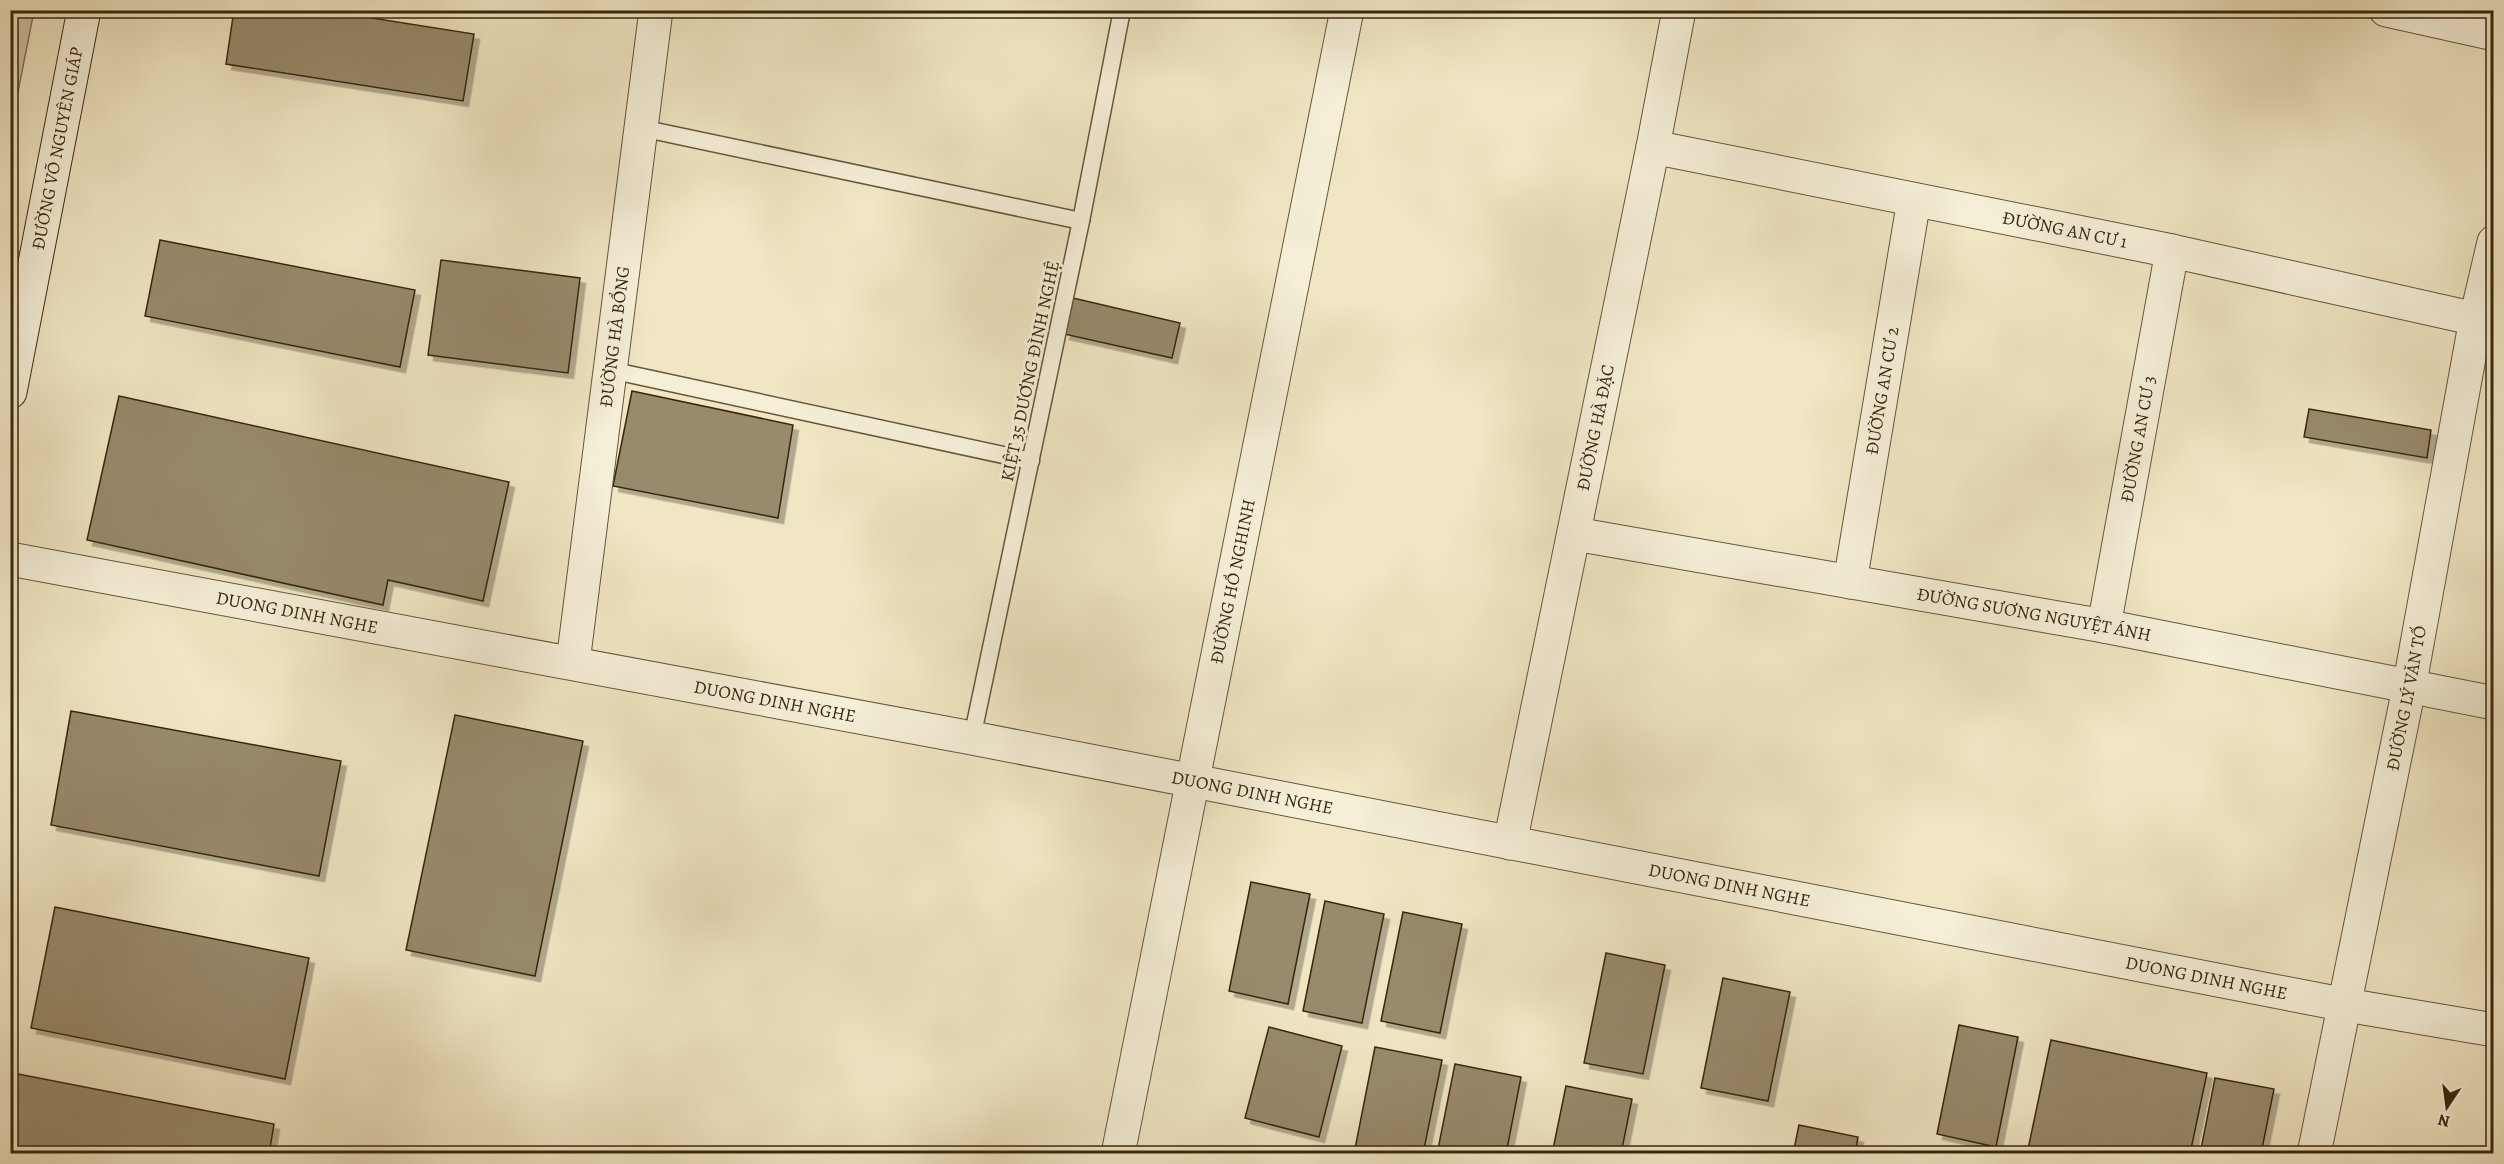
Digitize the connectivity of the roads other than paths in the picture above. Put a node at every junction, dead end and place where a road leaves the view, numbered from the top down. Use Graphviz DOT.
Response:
graph roads {
  1 [pos="84,10"];
  2 [pos="656,10"];
  3 [pos="1122,10"];
  4 [pos="1347,10"];
  5 [pos="1679,10"];
  6 [pos="2386,10"];
  7 [pos="2493,34"];
  8 [pos="641,128"];
  9 [pos="1653,147"];
  10 [pos="1914,200"];
  11 [pos="1081,221"];
  12 [pos="2493,242"];
  13 [pos="2172,251"];
  14 [pos="2476,319"];
  15 [pos="610,370"];
  16 [pos="10,392"];
  17 [pos="1030,461"];
  18 [pos="1575,534"];
  19 [pos="10,559"];
  20 [pos="1850,582"];
  21 [pos="2104,626"];
  22 [pos="573,662"];
  23 [pos="2409,688"];
  24 [pos="2493,704"];
  25 [pos="972,738"];
  26 [pos="1192,782"];
  27 [pos="1510,843"];
  28 [pos="2346,1005"];
  29 [pos="2493,1030"];
  30 [pos="1118,1154"];
  31 [pos="2314,1154"];
  1 -- 16 [label="street, ĐƯỜNG VÕ NGUYÊN GIÁP"];
  2 -- 8 [label="street, ĐƯỜNG HÀ BỔNG"];
  3 -- 11 [label="lane, KIỆT 35 DƯƠNG ĐÌNH NGHỆ"];
  4 -- 26 [label="street, ĐƯỜNG HỒ NGHINH"];
  5 -- 9 [label="street, ĐƯỜNG HÀ ĐẶC"];
  6 -- 7 [label="street"];
  8 -- 11 [label="lane"];
  8 -- 15 [label="street, ĐƯỜNG HÀ BỔNG"];
  9 -- 10 [label="street, ĐƯỜNG AN CƯ 1"];
  9 -- 18 [label="street, ĐƯỜNG HÀ ĐẶC"];
  10 -- 13 [label="street, ĐƯỜNG AN CƯ 1"];
  10 -- 20 [label="street, ĐƯỜNG AN CƯ 2"];
  11 -- 17 [label="lane, KIỆT 35 DƯƠNG ĐÌNH NGHỆ"];
  12 -- 14 [label="street, ĐƯỜNG LÝ VĂN TỐ"];
  13 -- 14 [label="street, ĐƯỜNG AN CƯ 1"];
  13 -- 21 [label="street, ĐƯỜNG AN CƯ 3"];
  14 -- 23 [label="street, ĐƯỜNG LÝ VĂN TỐ"];
  15 -- 17 [label="lane"];
  15 -- 22 [label="street, ĐƯỜNG HÀ BỔNG"];
  17 -- 25 [label="lane, KIỆT 35 DƯƠNG ĐÌNH NGHỆ"];
  18 -- 20 [label="street, ĐƯỜNG SƯƠNG NGUYỆT ÁNH"];
  18 -- 27 [label="street, ĐƯỜNG HÀ ĐẶC"];
  19 -- 22 [label="street, DUONG DINH NGHE"];
  20 -- 21 [label="street, ĐƯỜNG SƯƠNG NGUYỆT ÁNH"];
  21 -- 23 [label="street, ĐƯỜNG SƯƠNG NGUYỆT ÁNH"];
  22 -- 25 [label="street, DUONG DINH NGHE"];
  23 -- 24 [label="street, ĐƯỜNG SƯƠNG NGUYỆT ÁNH"];
  23 -- 28 [label="street, ĐƯỜNG LÝ VĂN TỐ"];
  25 -- 26 [label="street, DUONG DINH NGHE"];
  26 -- 27 [label="street, DUONG DINH NGHE"];
  26 -- 30 [label="street, ĐƯỜNG HỒ NGHINH"];
  27 -- 28 [label="street, DUONG DINH NGHE"];
  28 -- 29 [label="street, DUONG DINH NGHE"];
  28 -- 31 [label="street, ĐƯỜNG LÝ VĂN TỐ"];
}
